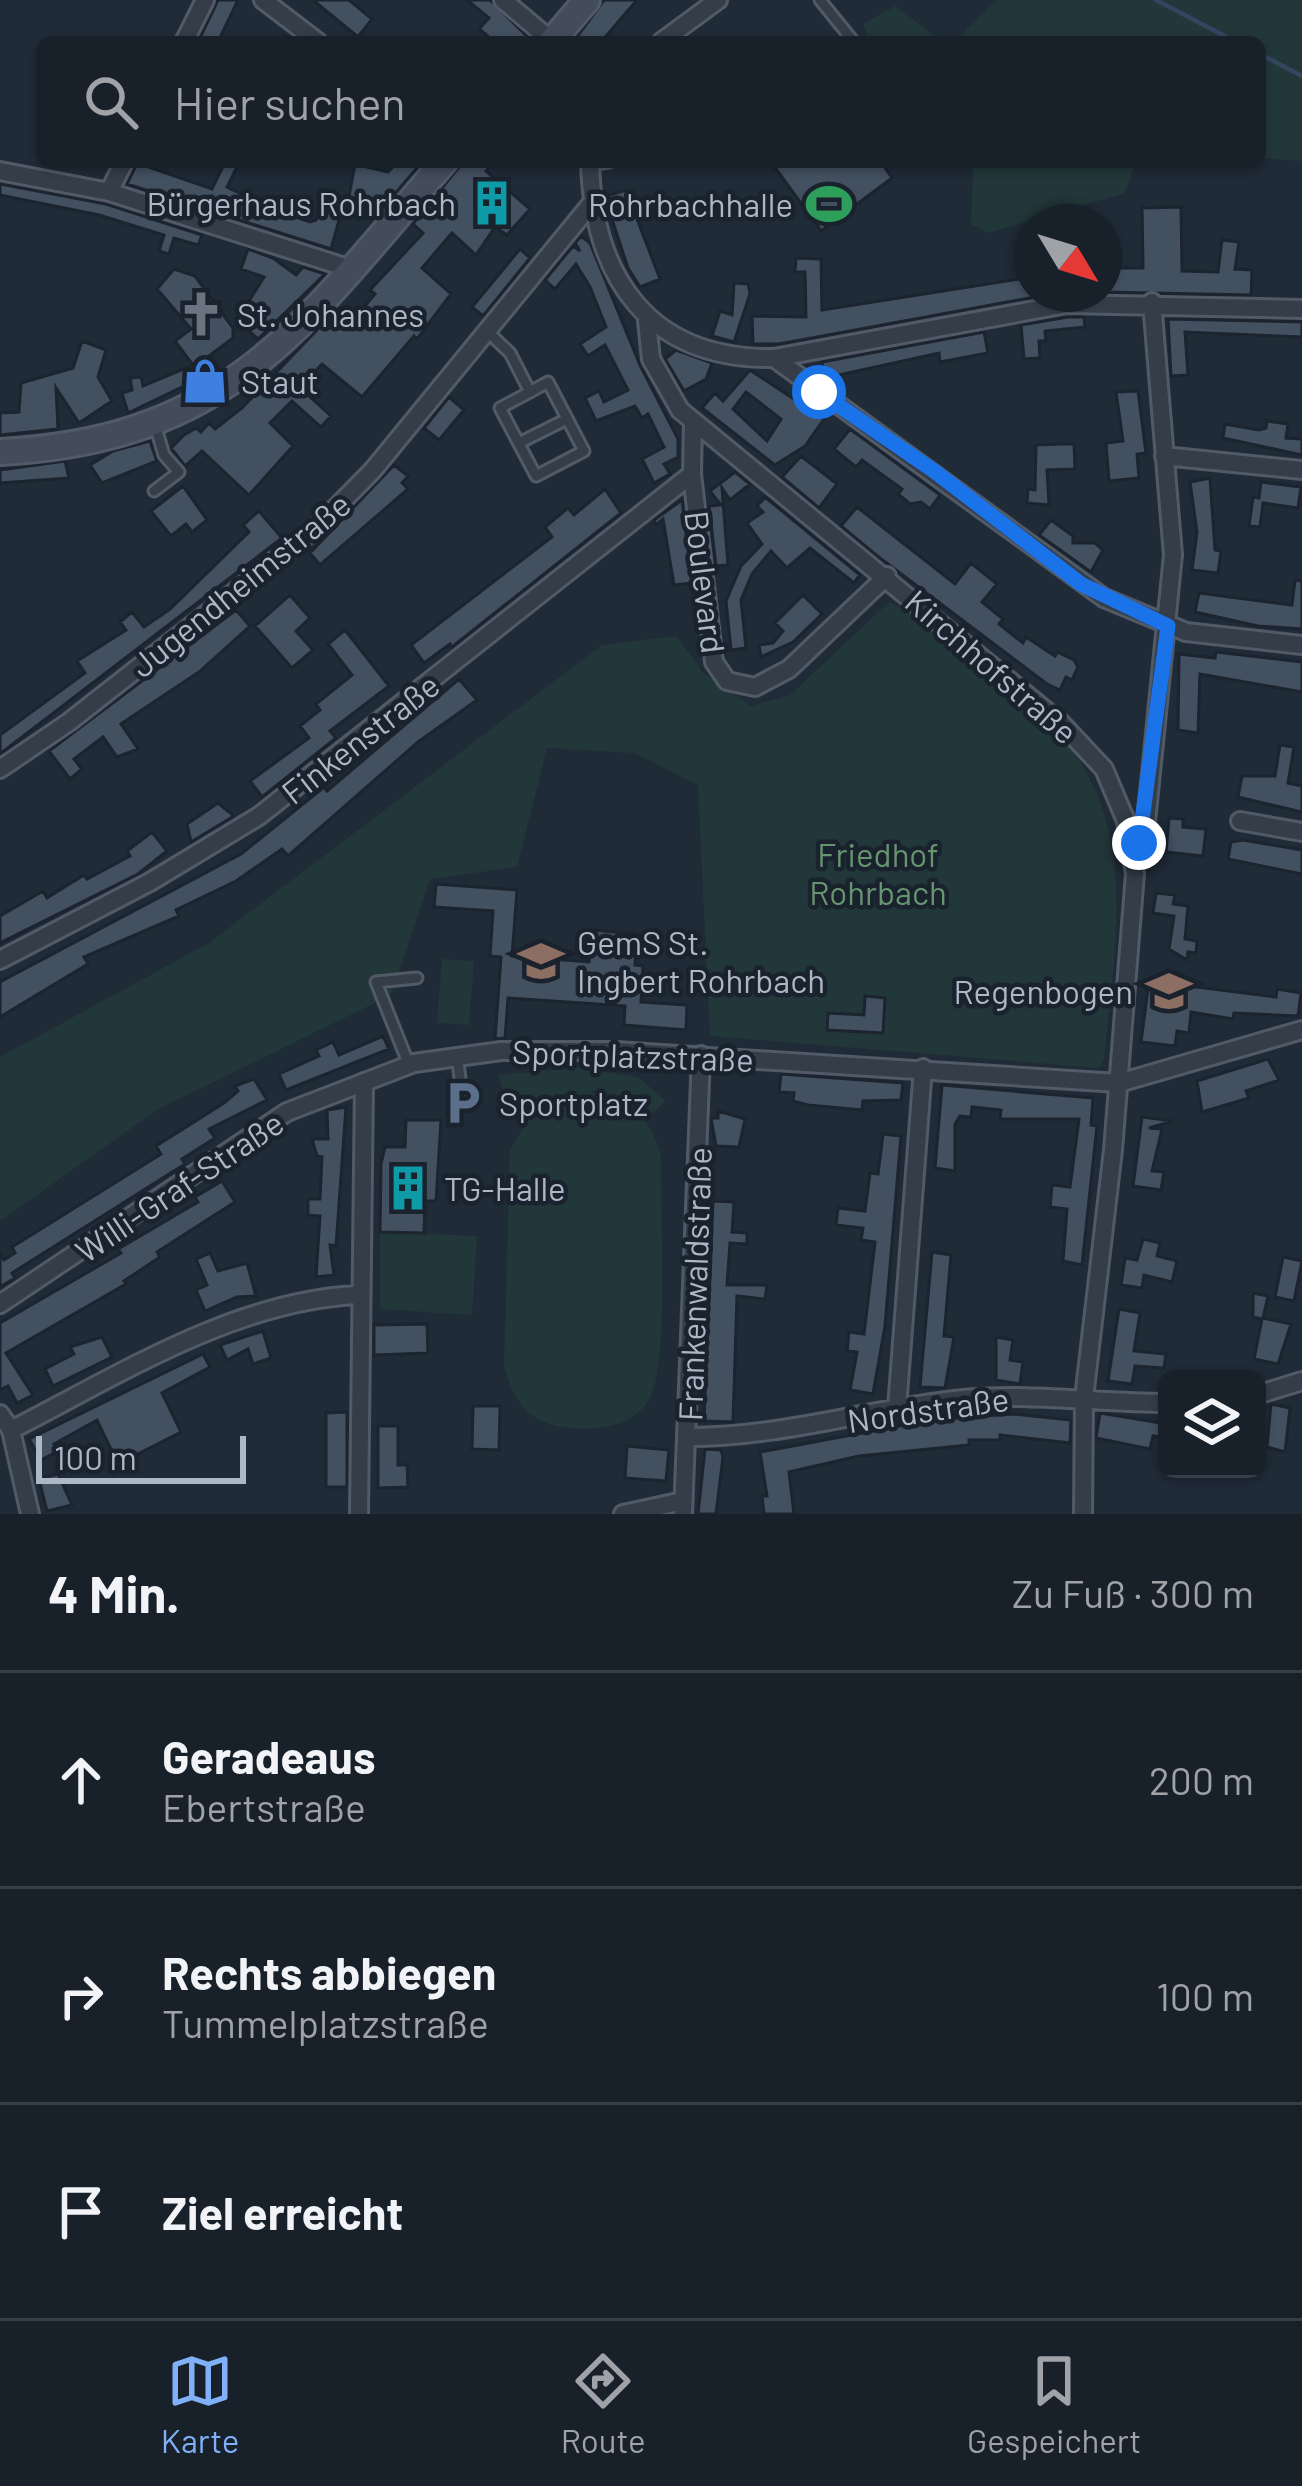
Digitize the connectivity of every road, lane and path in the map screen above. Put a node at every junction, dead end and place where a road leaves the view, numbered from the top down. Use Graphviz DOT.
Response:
graph roads {
  1 [pos="205,0"];
  2 [pos="263,0"];
  3 [pos="503,0"];
  4 [pos="587,0"];
  5 [pos="718,0"];
  6 [pos="820,0"];
  7 [pos="187,36"];
  8 [pos="310,36"];
  9 [pos="545,36"];
  10 [pos="557,36"];
  11 [pos="669,36"];
  12 [pos="849,36"];
  13 [pos="121,168"];
  14 [pos="439,168"];
  15 [pos="595,168"];
  16 [pos="0,171"];
  17 [pos="109,192"];
  18 [pos="591,205"];
  19 [pos="351,269"];
  20 [pos="1152,302"];
  21 [pos="1302,309"];
  22 [pos="647,321"];
  23 [pos="488,332"];
  24 [pos="774,358"];
  25 [pos="530,392"];
  26 [pos="567,419"];
  27 [pos="693,421"];
  28 [pos="155,424"];
  29 [pos="519,443"];
  30 [pos="0,452"];
  31 [pos="1164,456"];
  32 [pos="1302,470"];
  33 [pos="692,475"];
  34 [pos="154,491"];
  35 [pos="887,576"];
  36 [pos="1168,626"];
  37 [pos="1302,645"];
  38 [pos="0,769"];
  39 [pos="1240,820"];
  40 [pos="1302,832"];
  41 [pos="1132,852"];
  42 [pos="0,960"];
  43 [pos="417,978"];
  44 [pos="1302,1030"];
  45 [pos="457,1054"];
  46 [pos="701,1054"];
  47 [pos="409,1065"];
  48 [pos="922,1069"];
  49 [pos="364,1082"];
  50 [pos="1119,1083"];
  51 [pos="463,1103"];
  52 [pos="357,1295"];
  53 [pos="0,1304"];
  54 [pos="1302,1361"];
  55 [pos="1300,1382"];
  56 [pos="1266,1391"];
  57 [pos="1084,1398"];
  58 [pos="1158,1402"];
  59 [pos="897,1408"];
  60 [pos="0,1414"];
  61 [pos="11,1430"];
  62 [pos="689,1437"];
  63 [pos="683,1508"];
  64 [pos="30,1514"];
  65 [pos="358,1514"];
  66 [pos="622,1514"];
  67 [pos="1083,1514"];
  1 -- 7 [label="street"];
  2 -- 8 [label="street"];
  3 -- 9 [label="street"];
  4 -- 10 [label="main road"];
  5 -- 11 [label="street"];
  6 -- 12 [label="lane"];
  13 -- 17 [label="street"];
  14 -- 19 [label="main road"];
  15 -- 18 [label="street"];
  16 -- 17 [label="street"];
  17 -- 19 [label="street"];
  18 -- 22 [label="street, Kirchhofstraße"];
  18 -- 23 [label="street, Jugendheimstraße"];
  19 -- 28 [label="main road"];
  20 -- 21 [label="street"];
  20 -- 24 [label="street"];
  20 -- 31 [label="street"];
  22 -- 24 [label="street"];
  22 -- 27 [label="street, Kirchhofstraße"];
  23 -- 25 [label="lane"];
  23 -- 38 [label="street, Jugendheimstraße"];
  24 -- 36 [label="street"];
  25 -- 26 [label="lane"];
  25 -- 29 [label="lane"];
  26 -- 29 [label="lane"];
  26 -- 29 [label="lane"];
  27 -- 33 [label="street, Boulevard"];
  27 -- 35 [label="street, Kirchhofstraße"];
  28 -- 30 [label="main road"];
  28 -- 34 [label="lane"];
  31 -- 32 [label="street"];
  31 -- 36 [label="street"];
  33 -- 35 [label="street, Boulevard"];
  33 -- 42 [label="street, Finkenstraße"];
  35 -- 41 [label="street, Kirchhofstraße"];
  36 -- 37 [label="street"];
  36 -- 41 [label="street"];
  39 -- 40 [label="street"];
  41 -- 50 [label="street, Kirchhofstraße"];
  43 -- 47 [label="lane"];
  44 -- 50 [label="street"];
  45 -- 46 [label="street, Sportplatzstraße"];
  45 -- 47 [label="street, Sportplatzstraße"];
  45 -- 51 [label="lane"];
  46 -- 48 [label="street, Sportplatzstraße"];
  46 -- 62 [label="street, Frankenwaldstraße"];
  47 -- 49 [label="street, Sportplatzstraße"];
  48 -- 50 [label="street, Sportplatzstraße"];
  48 -- 59 [label="street"];
  49 -- 52 [label="street"];
  49 -- 53 [label="street, Willi-Graf-Straße"];
  50 -- 57 [label="street, Kirchhofstraße"];
  52 -- 61 [label="street"];
  52 -- 65 [label="street"];
  54 -- 55 [label="street"];
  55 -- 56 [label="street"];
  57 -- 58 [label="street, Nordstraße"];
  57 -- 59 [label="street, Nordstraße"];
  57 -- 67 [label="street, Kirchhofstraße"];
  59 -- 62 [label="street, Nordstraße"];
  60 -- 61 [label="street"];
  61 -- 64 [label="street"];
  62 -- 63 [label="street, Frankenwaldstraße"];
  63 -- 66 [label="street"];
}
